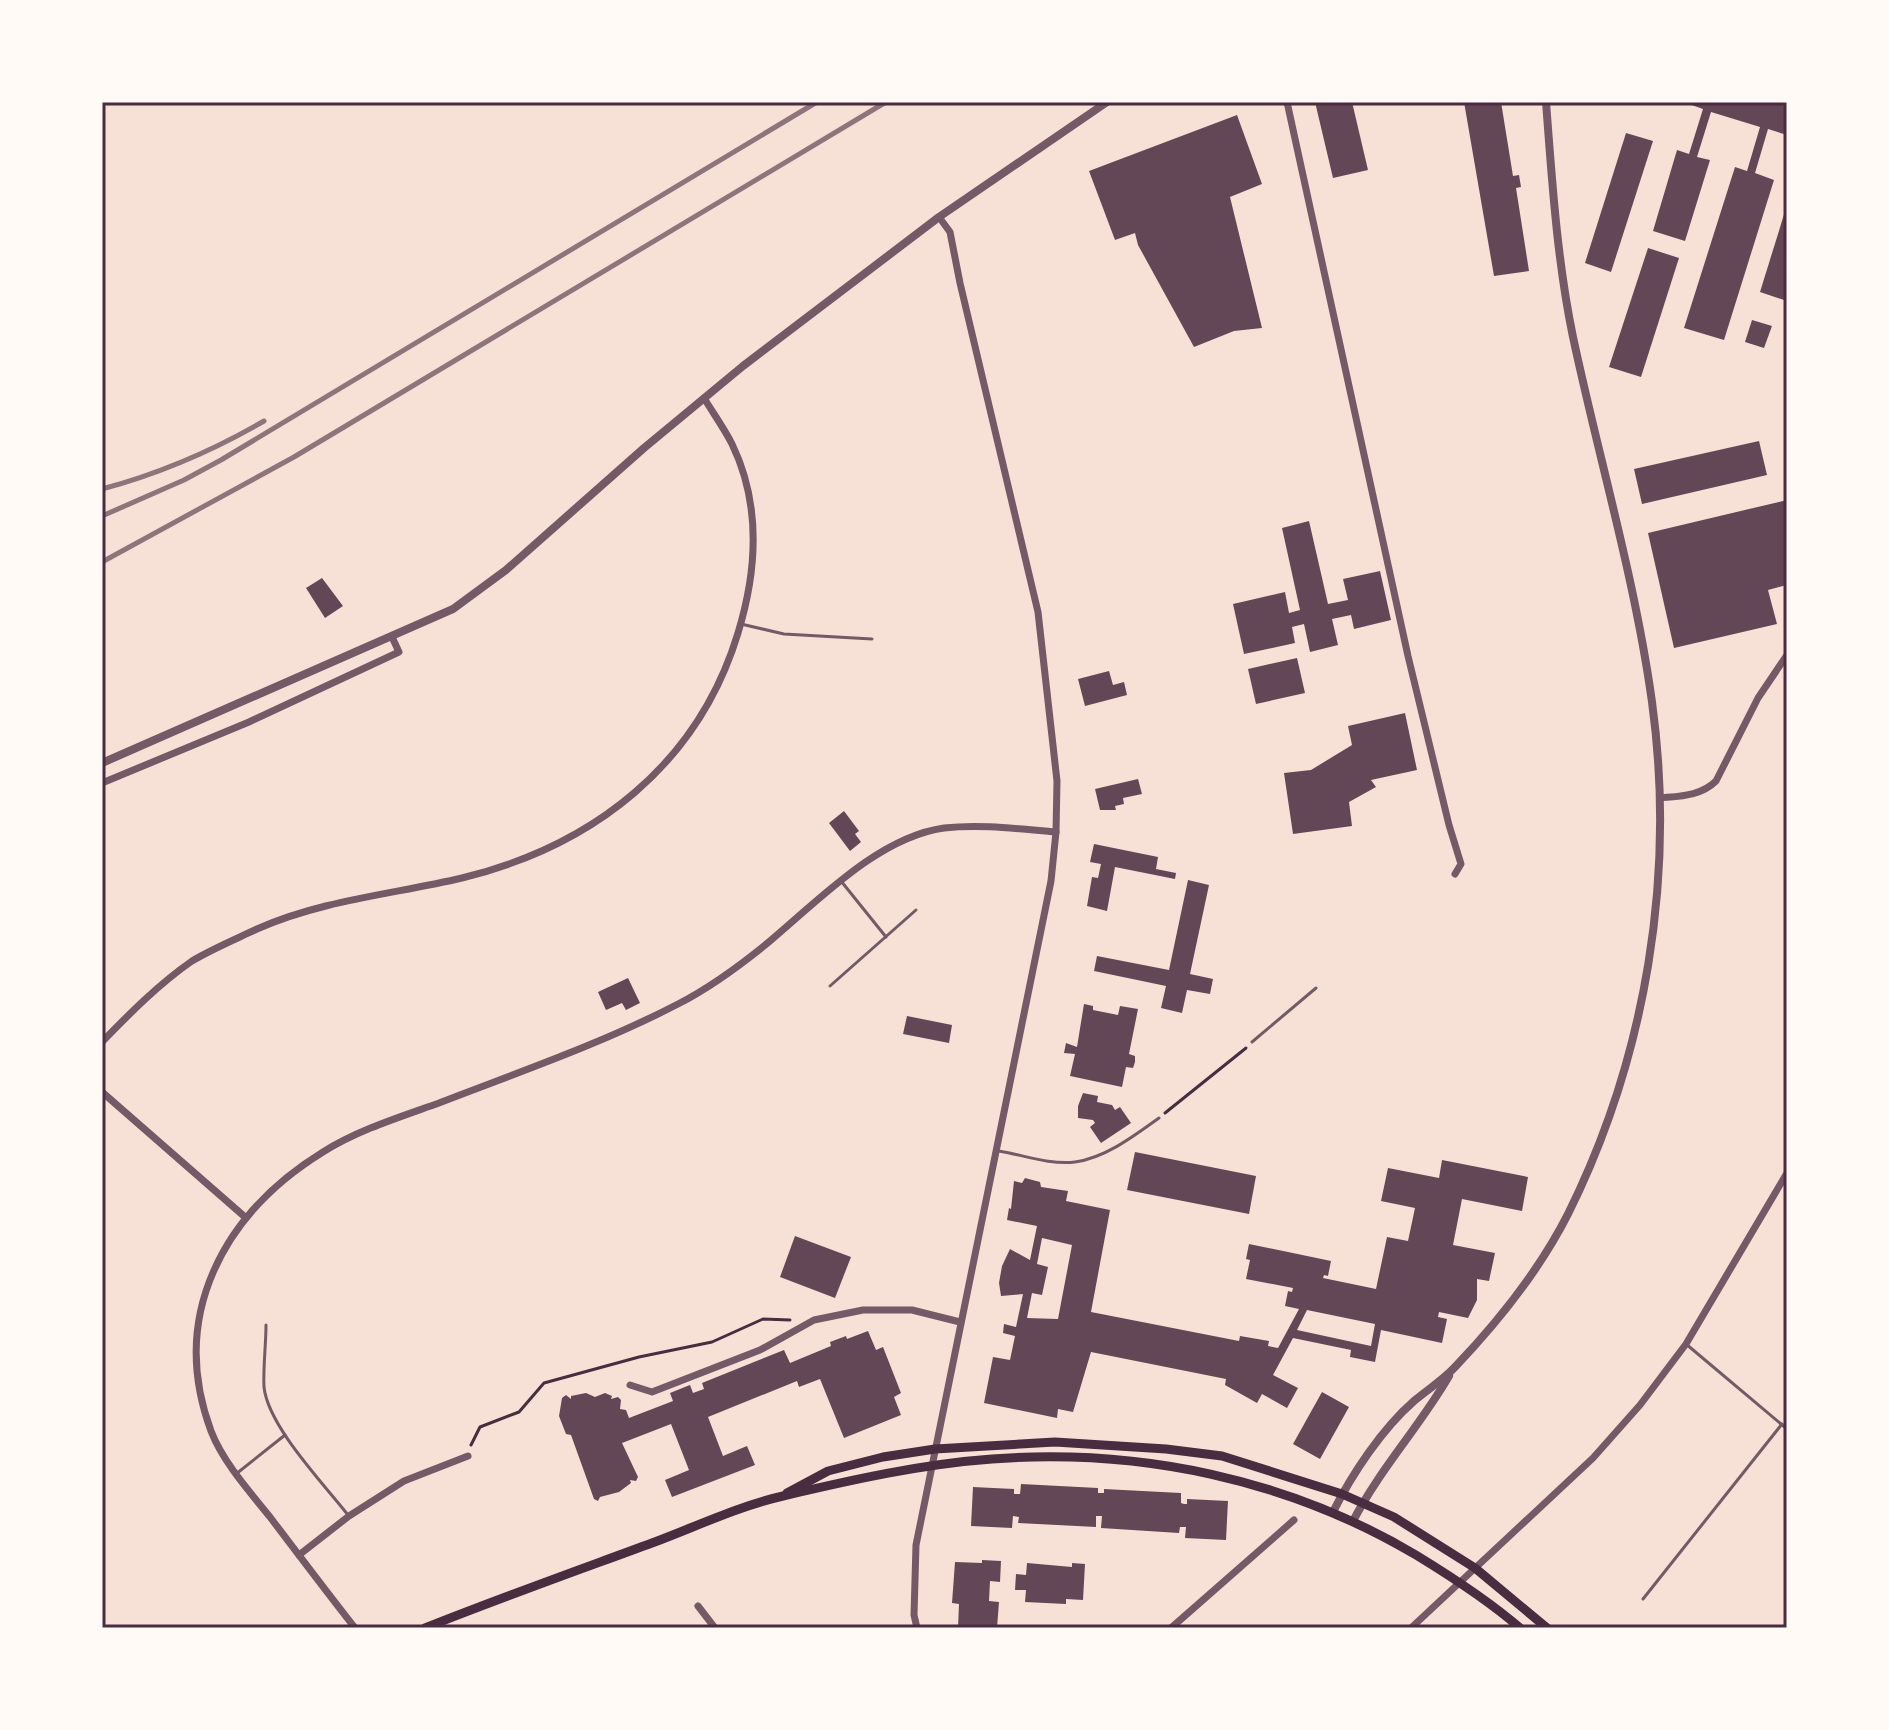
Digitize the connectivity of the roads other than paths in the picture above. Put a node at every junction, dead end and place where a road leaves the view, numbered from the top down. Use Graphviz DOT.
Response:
graph roads {
  1 [pos="1107,102"];
  2 [pos="1287,102"];
  3 [pos="1546,102"];
  4 [pos="939,217"];
  5 [pos="704,398"];
  6 [pos="741,624"];
  7 [pos="392,637"];
  8 [pos="872,639"];
  9 [pos="1787,655"];
  10 [pos="102,763"];
  11 [pos="102,783"];
  12 [pos="1660,798"];
  13 [pos="1056,832"];
  14 [pos="1455,874"];
  15 [pos="841,881"];
  16 [pos="916,910"];
  17 [pos="886,937"];
  18 [pos="830,986"];
  19 [pos="1316,988"];
  20 [pos="102,1042"];
  21 [pos="1252,1042"];
  22 [pos="102,1092"];
  23 [pos="1159,1118"];
  24 [pos="995,1150"];
  25 [pos="1787,1173"];
  26 [pos="245,1217"];
  27 [pos="960,1322"];
  28 [pos="266,1325"];
  29 [pos="1686,1344"];
  30 [pos="1452,1370"];
  31 [pos="630,1385"];
  32 [pos="1782,1424"];
  33 [pos="1787,1429"];
  34 [pos="285,1435"];
  35 [pos="935,1449"];
  36 [pos="468,1456"];
  37 [pos="931,1466"];
  38 [pos="236,1474"];
  39 [pos="1342,1494"];
  40 [pos="782,1496"];
  41 [pos="1363,1503"];
  42 [pos="1333,1512"];
  43 [pos="349,1516"];
  44 [pos="1294,1520"];
  45 [pos="1353,1521"];
  46 [pos="299,1555"];
  47 [pos="1475,1568"];
  48 [pos="1461,1582"];
  49 [pos="1643,1599"];
  50 [pos="698,1606"];
  51 [pos="355,1628"];
  52 [pos="425,1628"];
  53 [pos="715,1628"];
  54 [pos="917,1628"];
  55 [pos="1171,1628"];
  56 [pos="1411,1628"];
  57 [pos="1520,1628"];
  58 [pos="1547,1628"];
  1 -- 4 [label="street"];
  2 -- 14 [label="street"];
  3 -- 12 [label="street"];
  4 -- 5 [label="street"];
  4 -- 13 [label="street"];
  5 -- 6 [label="street"];
  5 -- 7 [label="street"];
  6 -- 8 [label="lane"];
  6 -- 20 [label="street"];
  7 -- 10 [label="street"];
  7 -- 11 [label="street"];
  9 -- 12 [label="street"];
  12 -- 30 [label="street"];
  13 -- 15 [label="street"];
  13 -- 24 [label="street"];
  15 -- 17 [label="lane"];
  15 -- 26 [label="street"];
  16 -- 17 [label="lane"];
  17 -- 18 [label="lane"];
  19 -- 21 [label="lane"];
  22 -- 26 [label="street"];
  23 -- 24 [label="lane"];
  24 -- 27 [label="street"];
  25 -- 29 [label="street"];
  26 -- 38 [label="street"];
  27 -- 31 [label="street"];
  27 -- 35 [label="street"];
  28 -- 34 [label="lane"];
  29 -- 32 [label="lane"];
  29 -- 47 [label="street"];
  30 -- 39 [label="street"];
  30 -- 41 [label="street"];
  32 -- 33 [label="lane"];
  32 -- 49 [label="lane"];
  34 -- 38 [label="lane"];
  34 -- 43 [label="lane"];
  35 -- 37 [label="street"];
  35 -- 39 [label="main road"];
  35 -- 40 [label="main road"];
  36 -- 43 [label="street"];
  37 -- 40 [label="main road"];
  37 -- 42 [label="main road"];
  37 -- 54 [label="street"];
  38 -- 46 [label="street"];
  39 -- 41 [label="main road"];
  39 -- 42 [label="street"];
  40 -- 52 [label="main road"];
  41 -- 45 [label="street"];
  41 -- 47 [label="main road"];
  42 -- 45 [label="main road"];
  43 -- 46 [label="street"];
  44 -- 55 [label="street"];
  45 -- 48 [label="main road"];
  46 -- 51 [label="street"];
  47 -- 48 [label="street"];
  47 -- 58 [label="main road"];
  48 -- 56 [label="street"];
  48 -- 57 [label="main road"];
  50 -- 53 [label="street"];
}
